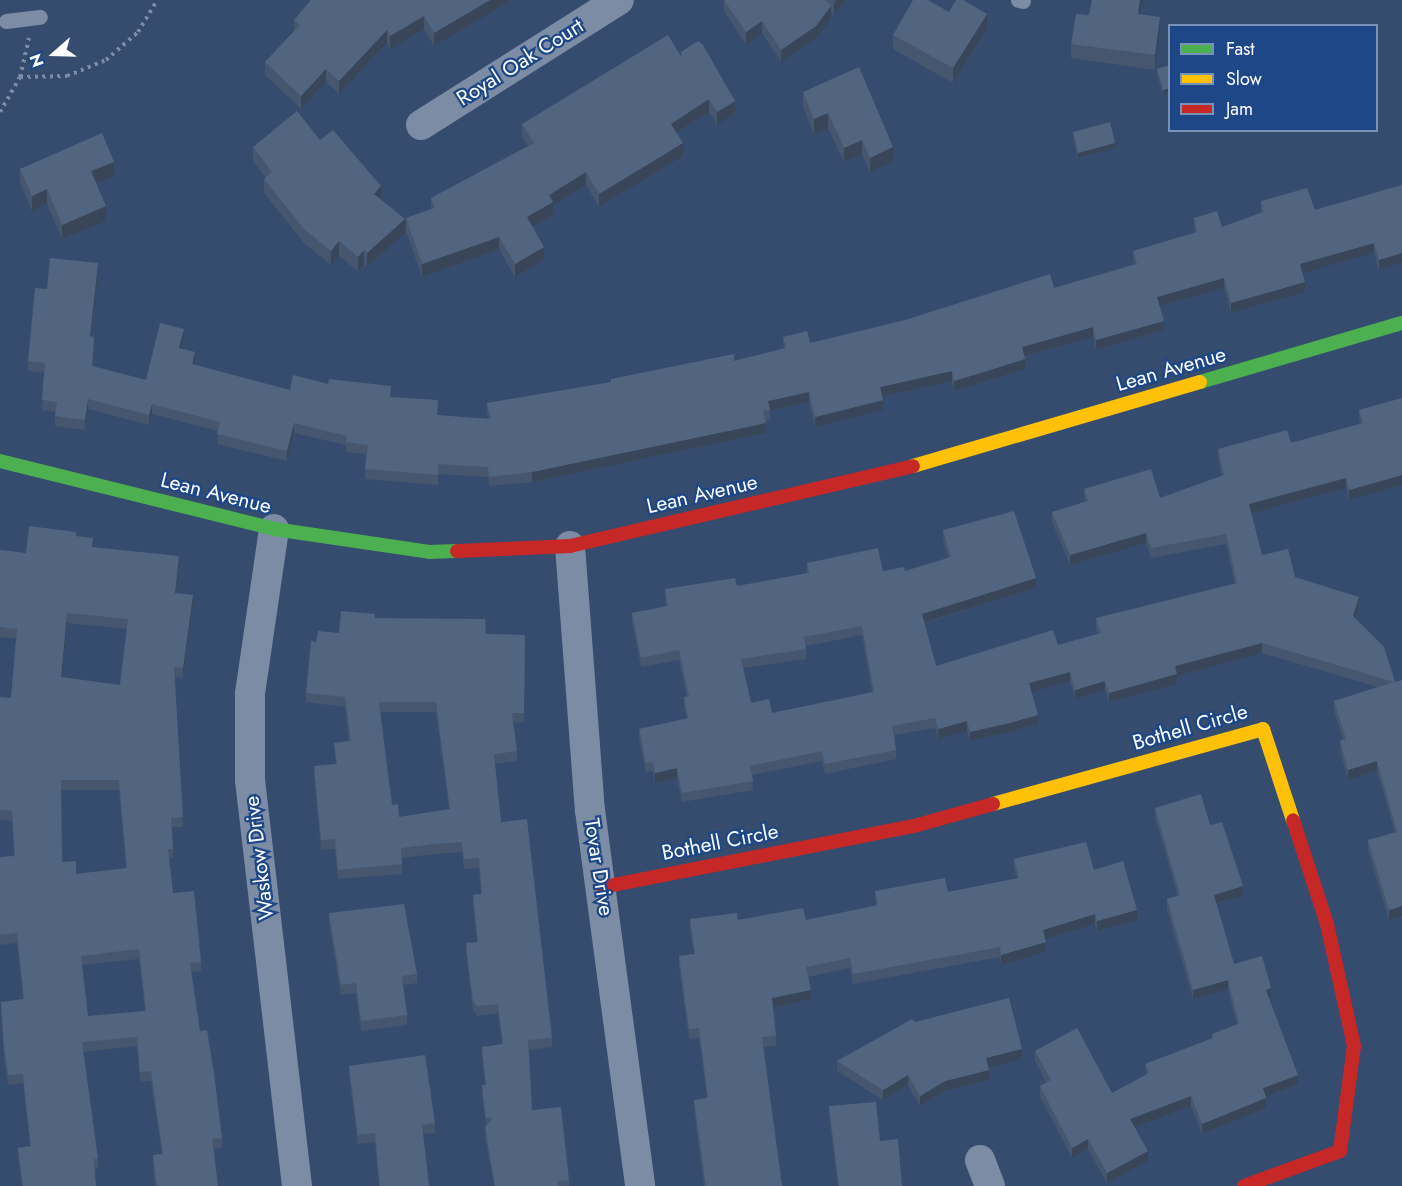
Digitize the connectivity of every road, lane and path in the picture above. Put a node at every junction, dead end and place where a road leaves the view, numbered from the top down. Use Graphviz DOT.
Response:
graph roads {
  1 [pos="157,0"];
  2 [pos="619,0"];
  3 [pos="40,17"];
  4 [pos="6,21"];
  5 [pos="30,34"];
  6 [pos="20,77"];
  7 [pos="0,112"];
  8 [pos="421,125"];
  9 [pos="1402,323"];
  10 [pos="0,461"];
  11 [pos="274,529"];
  12 [pos="570,546"];
  13 [pos="603,887"];
  14 [pos="297,1186"];
  15 [pos="640,1186"];
  16 [pos="1244,1186"];
  1 -- 6 [label="path"];
  2 -- 8 [label="street, Royal Oak Court"];
  3 -- 4 [label="lane"];
  5 -- 6 [label="path"];
  6 -- 7 [label="path"];
  9 -- 12 [label="street, Lean Avenue"];
  10 -- 11 [label="street, Lean Avenue"];
  11 -- 12 [label="street, Lean Avenue"];
  11 -- 14 [label="street, Waskow Drive"];
  12 -- 13 [label="street, Tovar Drive"];
  13 -- 15 [label="street, Tovar Drive"];
  13 -- 16 [label="street, Bothell Circle"];
}
